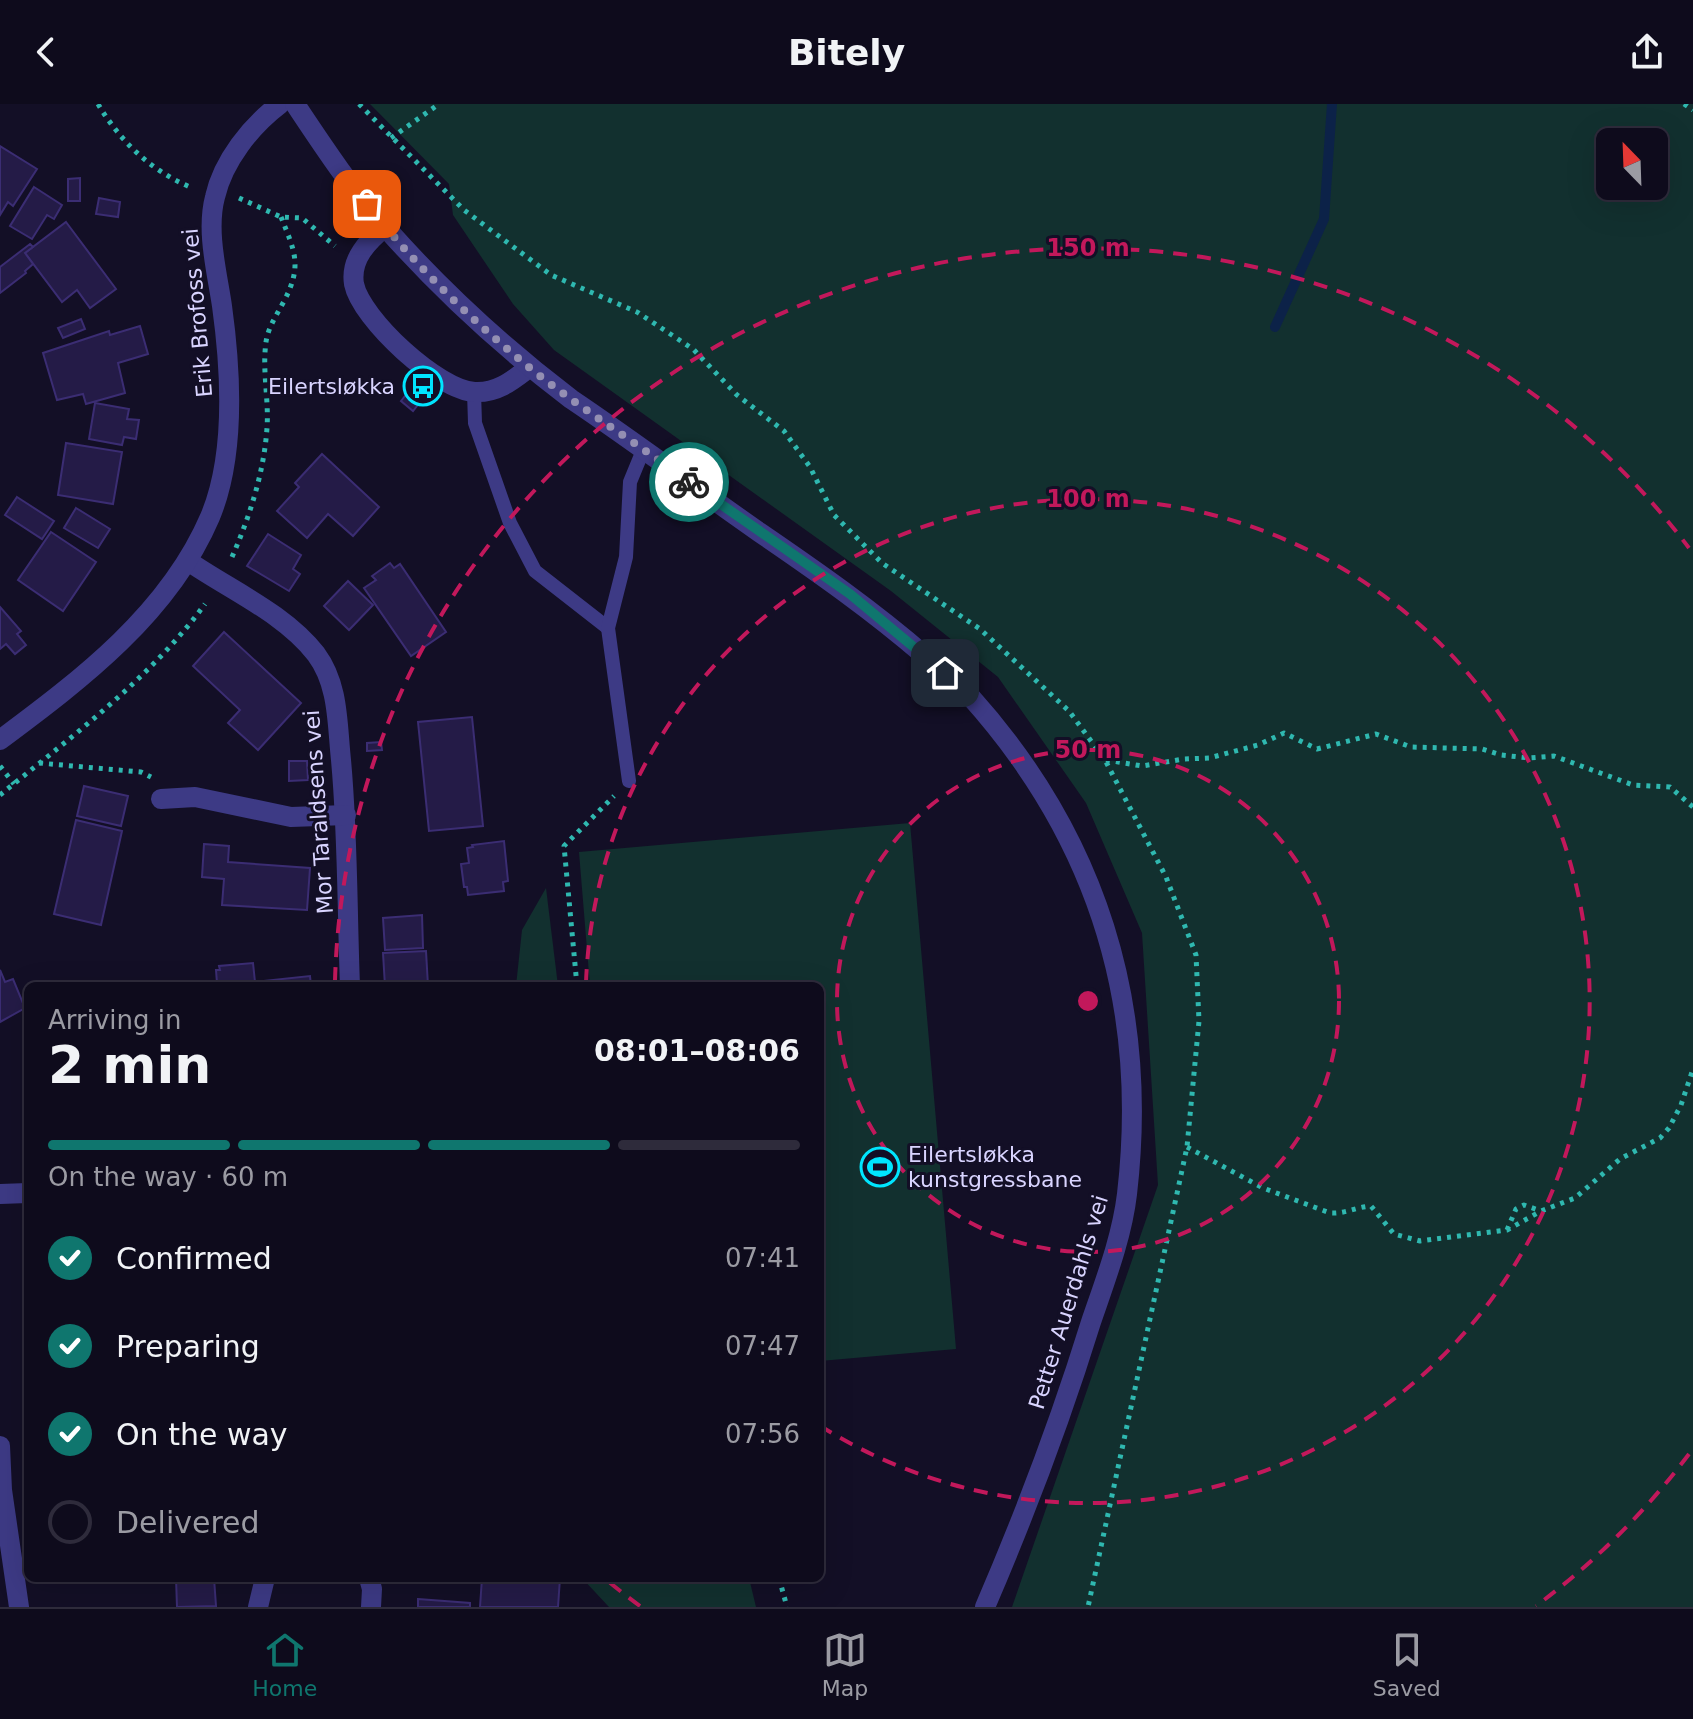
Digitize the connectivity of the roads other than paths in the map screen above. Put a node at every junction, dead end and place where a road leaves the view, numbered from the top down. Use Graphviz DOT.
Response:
graph roads {
  1 [pos="280,104"];
  2 [pos="295,104"];
  3 [pos="385,227"];
  4 [pos="530,367"];
  5 [pos="474,392"];
  6 [pos="644,448"];
  7 [pos="188,561"];
  8 [pos="608,628"];
  9 [pos="0,740"];
  10 [pos="629,781"];
  11 [pos="161,799"];
  12 [pos="346,815"];
  13 [pos="350,982"];
  14 [pos="24,1193"];
  15 [pos="0,1194"];
  16 [pos="0,1446"];
  17 [pos="264,1582"];
  18 [pos="370,1582"];
  19 [pos="19,1607"];
  20 [pos="258,1607"];
  21 [pos="371,1607"];
  22 [pos="985,1607"];
  1 -- 7 [label="street, Erik Brofoss vei"];
  2 -- 3 [label="street, Petter Auerdahls vei"];
  3 -- 4 [label="street, Petter Auerdahls vei"];
  3 -- 5 [label="street"];
  4 -- 5 [label="street"];
  4 -- 6 [label="street, Petter Auerdahls vei"];
  5 -- 8 [label="lane"];
  6 -- 8 [label="lane"];
  6 -- 22 [label="street, Petter Auerdahls vei"];
  7 -- 9 [label="street, Erik Brofoss vei"];
  7 -- 12 [label="street, Mor Taraldsens vei"];
  8 -- 10 [label="lane"];
  11 -- 12 [label="street"];
  12 -- 13 [label="street, Mor Taraldsens vei"];
  14 -- 15 [label="street"];
  16 -- 19 [label="street"];
  17 -- 20 [label="street"];
  18 -- 21 [label="street"];
}
